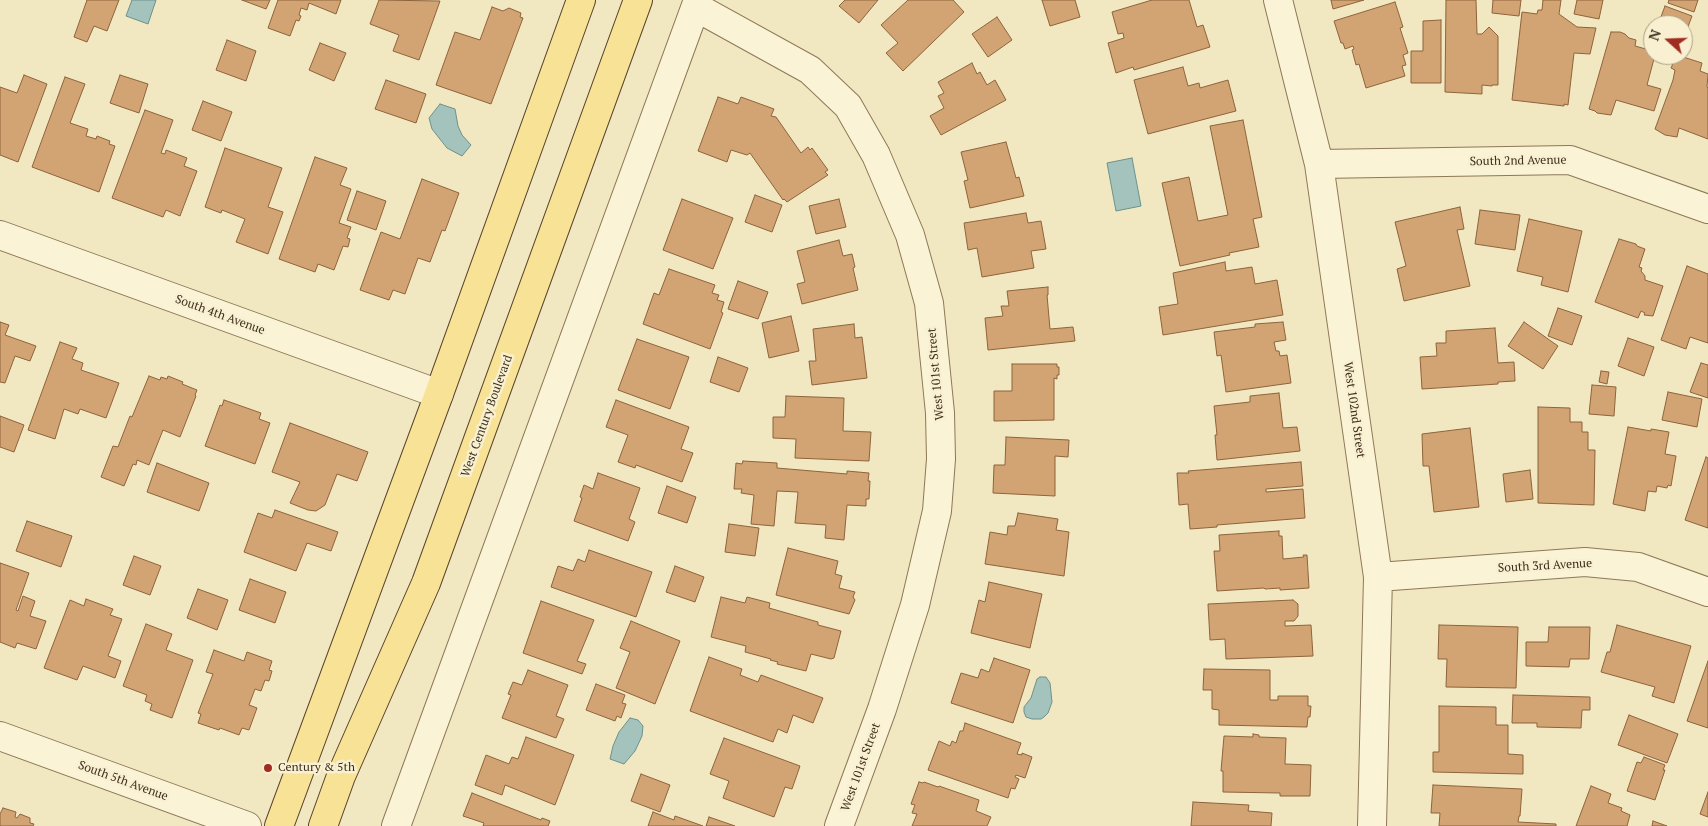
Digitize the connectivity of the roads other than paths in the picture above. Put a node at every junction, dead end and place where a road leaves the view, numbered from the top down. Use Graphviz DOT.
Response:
graph roads {
  1 [pos="581,0"];
  2 [pos="638,0"];
  3 [pos="1278,0"];
  4 [pos="697,4"];
  5 [pos="1319,164"];
  6 [pos="1708,209"];
  7 [pos="0,235"];
  8 [pos="439,394"];
  9 [pos="1378,577"];
  10 [pos="1708,592"];
  11 [pos="0,736"];
  12 [pos="247,826"];
  13 [pos="279,826"];
  14 [pos="323,826"];
  15 [pos="396,826"];
  16 [pos="839,826"];
  17 [pos="1372,826"];
  1 -- 8 [label="main road"];
  2 -- 14 [label="main road, West Century Boulevard"];
  3 -- 5 [label="street, West 102nd Street"];
  4 -- 15 [label="street"];
  4 -- 16 [label="street, West 101st Street"];
  5 -- 6 [label="street, South 2nd Avenue"];
  5 -- 9 [label="street, West 102nd Street"];
  7 -- 8 [label="street, South 4th Avenue"];
  8 -- 13 [label="main road"];
  9 -- 10 [label="street, South 3rd Avenue"];
  9 -- 17 [label="street, West 102nd Street"];
  11 -- 12 [label="street, South 5th Avenue"];
}
